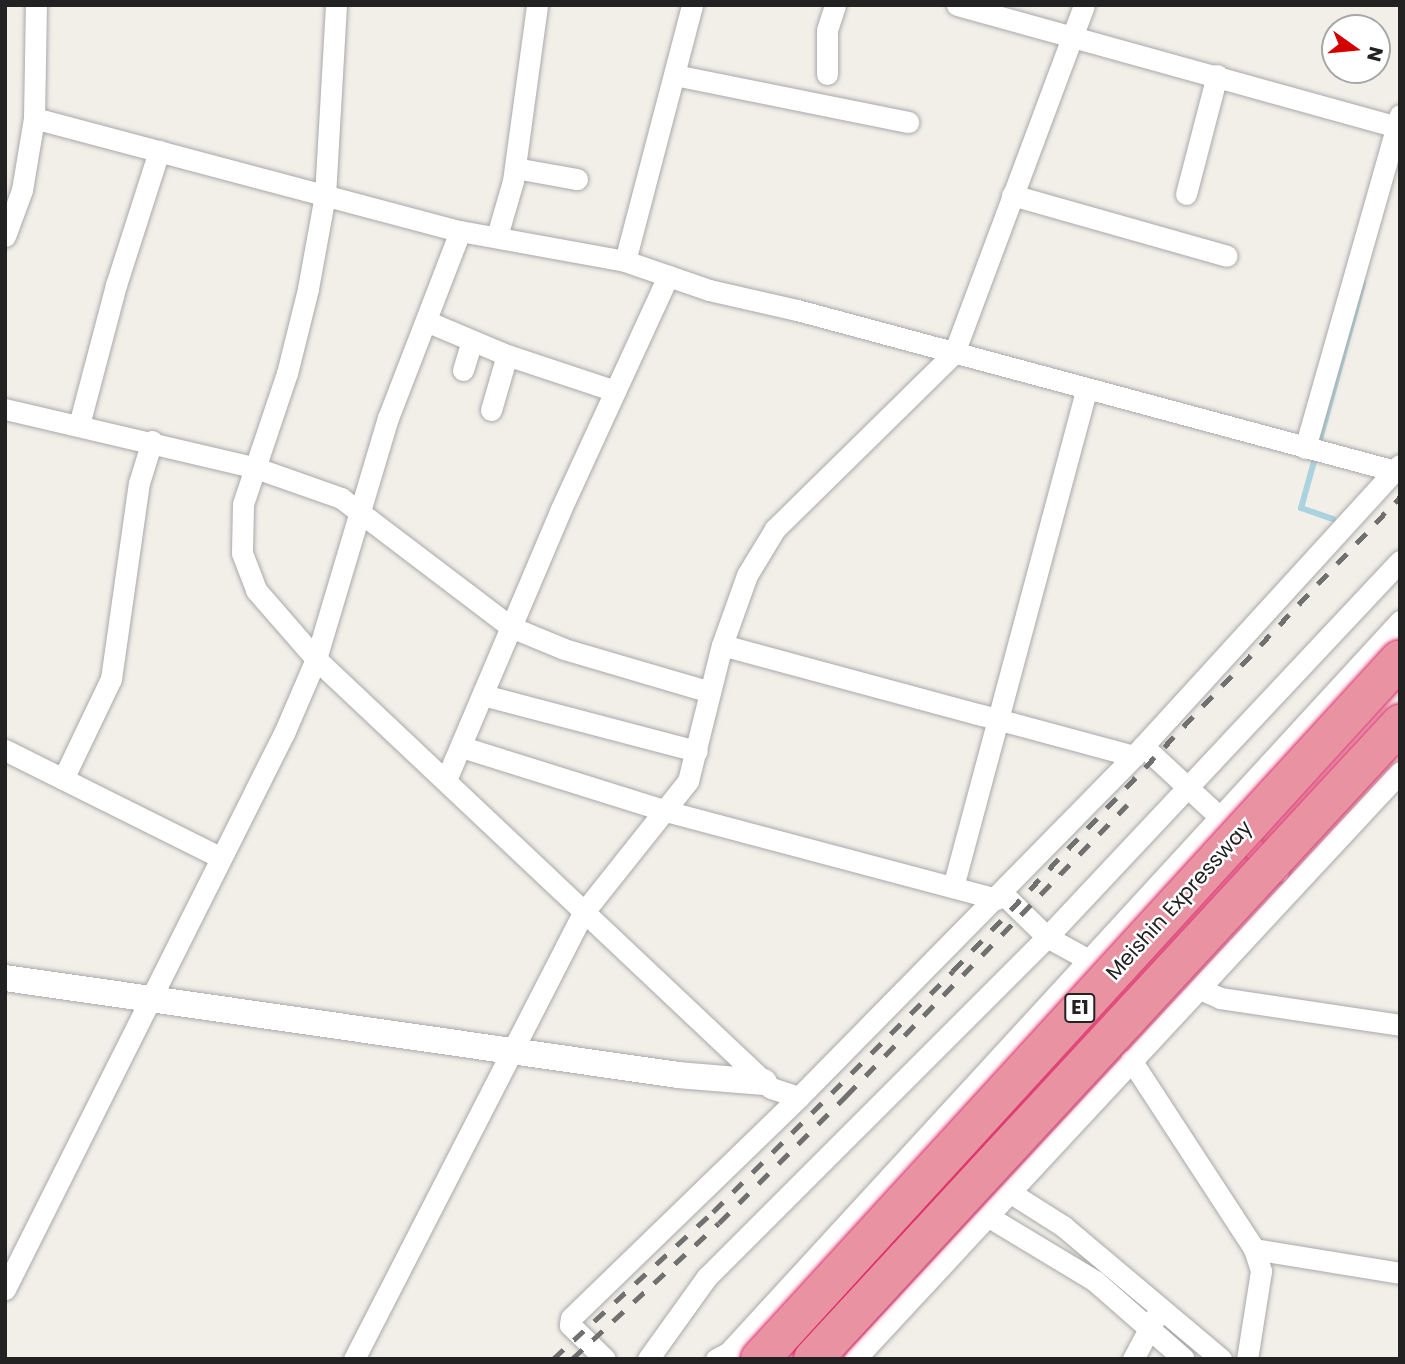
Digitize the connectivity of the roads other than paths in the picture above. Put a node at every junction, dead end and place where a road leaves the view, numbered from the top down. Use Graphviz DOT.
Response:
graph roads {
  1 [pos="36,5"];
  2 [pos="336,5"];
  3 [pos="537,5"];
  4 [pos="692,5"];
  5 [pos="835,5"];
  6 [pos="957,5"];
  7 [pos="1084,5"];
  8 [pos="1072,36"];
  9 [pos="827,74"];
  10 [pos="675,75"];
  11 [pos="1217,75"];
  12 [pos="34,118"];
  13 [pos="908,122"];
  14 [pos="1399,123"];
  15 [pos="159,151"];
  16 [pos="15,165"];
  17 [pos="515,168"];
  18 [pos="577,179"];
  19 [pos="1186,194"];
  20 [pos="326,195"];
  21 [pos="1012,195"];
  22 [pos="460,231"];
  23 [pos="5,236"];
  24 [pos="498,236"];
  25 [pos="1227,256"];
  26 [pos="625,261"];
  27 [pos="668,276"];
  28 [pos="426,321"];
  29 [pos="472,341"];
  30 [pos="954,353"];
  31 [pos="507,355"];
  32 [pos="463,370"];
  33 [pos="615,391"];
  34 [pos="1086,391"];
  35 [pos="5,409"];
  36 [pos="491,410"];
  37 [pos="79,425"];
  38 [pos="152,441"];
  39 [pos="1305,448"];
  40 [pos="256,468"];
  41 [pos="1397,468"];
  42 [pos="358,509"];
  43 [pos="1400,561"];
  44 [pos="1400,621"];
  45 [pos="511,627"];
  46 [pos="722,645"];
  47 [pos="316,659"];
  48 [pos="1400,659"];
  49 [pos="710,692"];
  50 [pos="483,695"];
  51 [pos="998,719"];
  52 [pos="1400,724"];
  53 [pos="462,747"];
  54 [pos="5,750"];
  55 [pos="697,751"];
  56 [pos="1138,751"];
  57 [pos="1400,772"];
  58 [pos="64,779"];
  59 [pos="446,780"];
  60 [pos="1189,789"];
  61 [pos="666,811"];
  62 [pos="1218,815"];
  63 [pos="220,857"];
  64 [pos="1295,886"];
  65 [pos="953,887"];
  66 [pos="999,896"];
  67 [pos="583,913"];
  68 [pos="1047,937"];
  69 [pos="1091,955"];
  70 [pos="5,978"];
  71 [pos="1200,989"];
  72 [pos="153,998"];
  73 [pos="1170,1020"];
  74 [pos="1400,1025"];
  75 [pos="512,1050"];
  76 [pos="1131,1060"];
  77 [pos="764,1082"];
  78 [pos="799,1097"];
  79 [pos="1011,1194"];
  80 [pos="989,1217"];
  81 [pos="1254,1249"];
  82 [pos="1400,1273"];
  83 [pos="5,1289"];
  84 [pos="1163,1306"];
  85 [pos="1149,1327"];
  86 [pos="354,1359"];
  87 [pos="605,1359"];
  88 [pos="648,1359"];
  89 [pos="716,1359"];
  90 [pos="760,1359"];
  91 [pos="813,1359"];
  92 [pos="855,1359"];
  93 [pos="1133,1359"];
  94 [pos="1184,1359"];
  95 [pos="1221,1359"];
  96 [pos="1247,1359"];
  1 -- 12 [label="street"];
  2 -- 20 [label="street"];
  3 -- 17 [label="street"];
  4 -- 10 [label="street"];
  5 -- 9 [label="street"];
  6 -- 8 [label="street"];
  7 -- 8 [label="street"];
  8 -- 11 [label="street"];
  8 -- 21 [label="street"];
  10 -- 13 [label="street"];
  10 -- 26 [label="street"];
  11 -- 14 [label="street"];
  11 -- 19 [label="street"];
  12 -- 15 [label="street"];
  12 -- 16 [label="street"];
  14 -- 39 [label="street"];
  15 -- 20 [label="street"];
  15 -- 37 [label="street"];
  16 -- 23 [label="street"];
  17 -- 18 [label="street"];
  17 -- 24 [label="street"];
  20 -- 22 [label="street"];
  20 -- 40 [label="street"];
  21 -- 25 [label="street"];
  21 -- 30 [label="street"];
  22 -- 24 [label="street"];
  22 -- 28 [label="street"];
  24 -- 26 [label="street"];
  26 -- 27 [label="street"];
  27 -- 30 [label="street"];
  27 -- 33 [label="street"];
  28 -- 29 [label="street"];
  28 -- 42 [label="street"];
  29 -- 31 [label="street"];
  29 -- 32 [label="street"];
  30 -- 34 [label="street"];
  30 -- 46 [label="street"];
  31 -- 33 [label="street"];
  31 -- 36 [label="street"];
  33 -- 45 [label="street"];
  34 -- 39 [label="street"];
  34 -- 51 [label="street"];
  35 -- 37 [label="street"];
  37 -- 38 [label="street"];
  38 -- 40 [label="street"];
  38 -- 58 [label="street"];
  39 -- 41 [label="street"];
  40 -- 42 [label="street"];
  40 -- 47 [label="street"];
  41 -- 56 [label="street"];
  42 -- 45 [label="street"];
  42 -- 47 [label="street"];
  43 -- 60 [label="street"];
  44 -- 62 [label="street"];
  45 -- 49 [label="street"];
  45 -- 50 [label="street"];
  46 -- 49 [label="street"];
  46 -- 51 [label="street"];
  47 -- 59 [label="street"];
  47 -- 63 [label="street"];
  48 -- 90 [label="highway, Meishin Expressway / E1, bridge"];
  49 -- 55 [label="street"];
  50 -- 53 [label="street"];
  50 -- 55 [label="street"];
  51 -- 56 [label="street"];
  51 -- 65 [label="street"];
  52 -- 91 [label="highway, Meishin Expressway / E1, bridge"];
  53 -- 59 [label="street"];
  53 -- 61 [label="street"];
  54 -- 58 [label="street"];
  55 -- 61 [label="street"];
  56 -- 60 [label="street"];
  56 -- 66 [label="street"];
  57 -- 64 [label="street"];
  58 -- 63 [label="street"];
  59 -- 67 [label="street"];
  60 -- 62 [label="street"];
  60 -- 68 [label="street"];
  61 -- 65 [label="street"];
  61 -- 67 [label="street"];
  62 -- 64 [label="street"];
  62 -- 69 [label="street"];
  63 -- 72 [label="street"];
  64 -- 71 [label="street"];
  65 -- 66 [label="street"];
  66 -- 68 [label="street"];
  66 -- 78 [label="street"];
  67 -- 75 [label="street"];
  67 -- 77 [label="street"];
  68 -- 69 [label="street"];
  68 -- 88 [label="street"];
  69 -- 73 [label="street"];
  69 -- 89 [label="street"];
  70 -- 72 [label="street"];
  71 -- 73 [label="street"];
  71 -- 74 [label="street"];
  72 -- 75 [label="street"];
  72 -- 83 [label="street"];
  73 -- 76 [label="street"];
  75 -- 77 [label="street"];
  75 -- 86 [label="street"];
  76 -- 79 [label="street"];
  76 -- 81 [label="street"];
  77 -- 78 [label="street"];
  78 -- 87 [label="street"];
  79 -- 80 [label="street"];
  79 -- 84 [label="street"];
  80 -- 85 [label="street"];
  80 -- 92 [label="street"];
  81 -- 82 [label="street"];
  81 -- 96 [label="street"];
  84 -- 85 [label="street"];
  84 -- 95 [label="street"];
  85 -- 93 [label="street"];
  85 -- 94 [label="street"];
}
